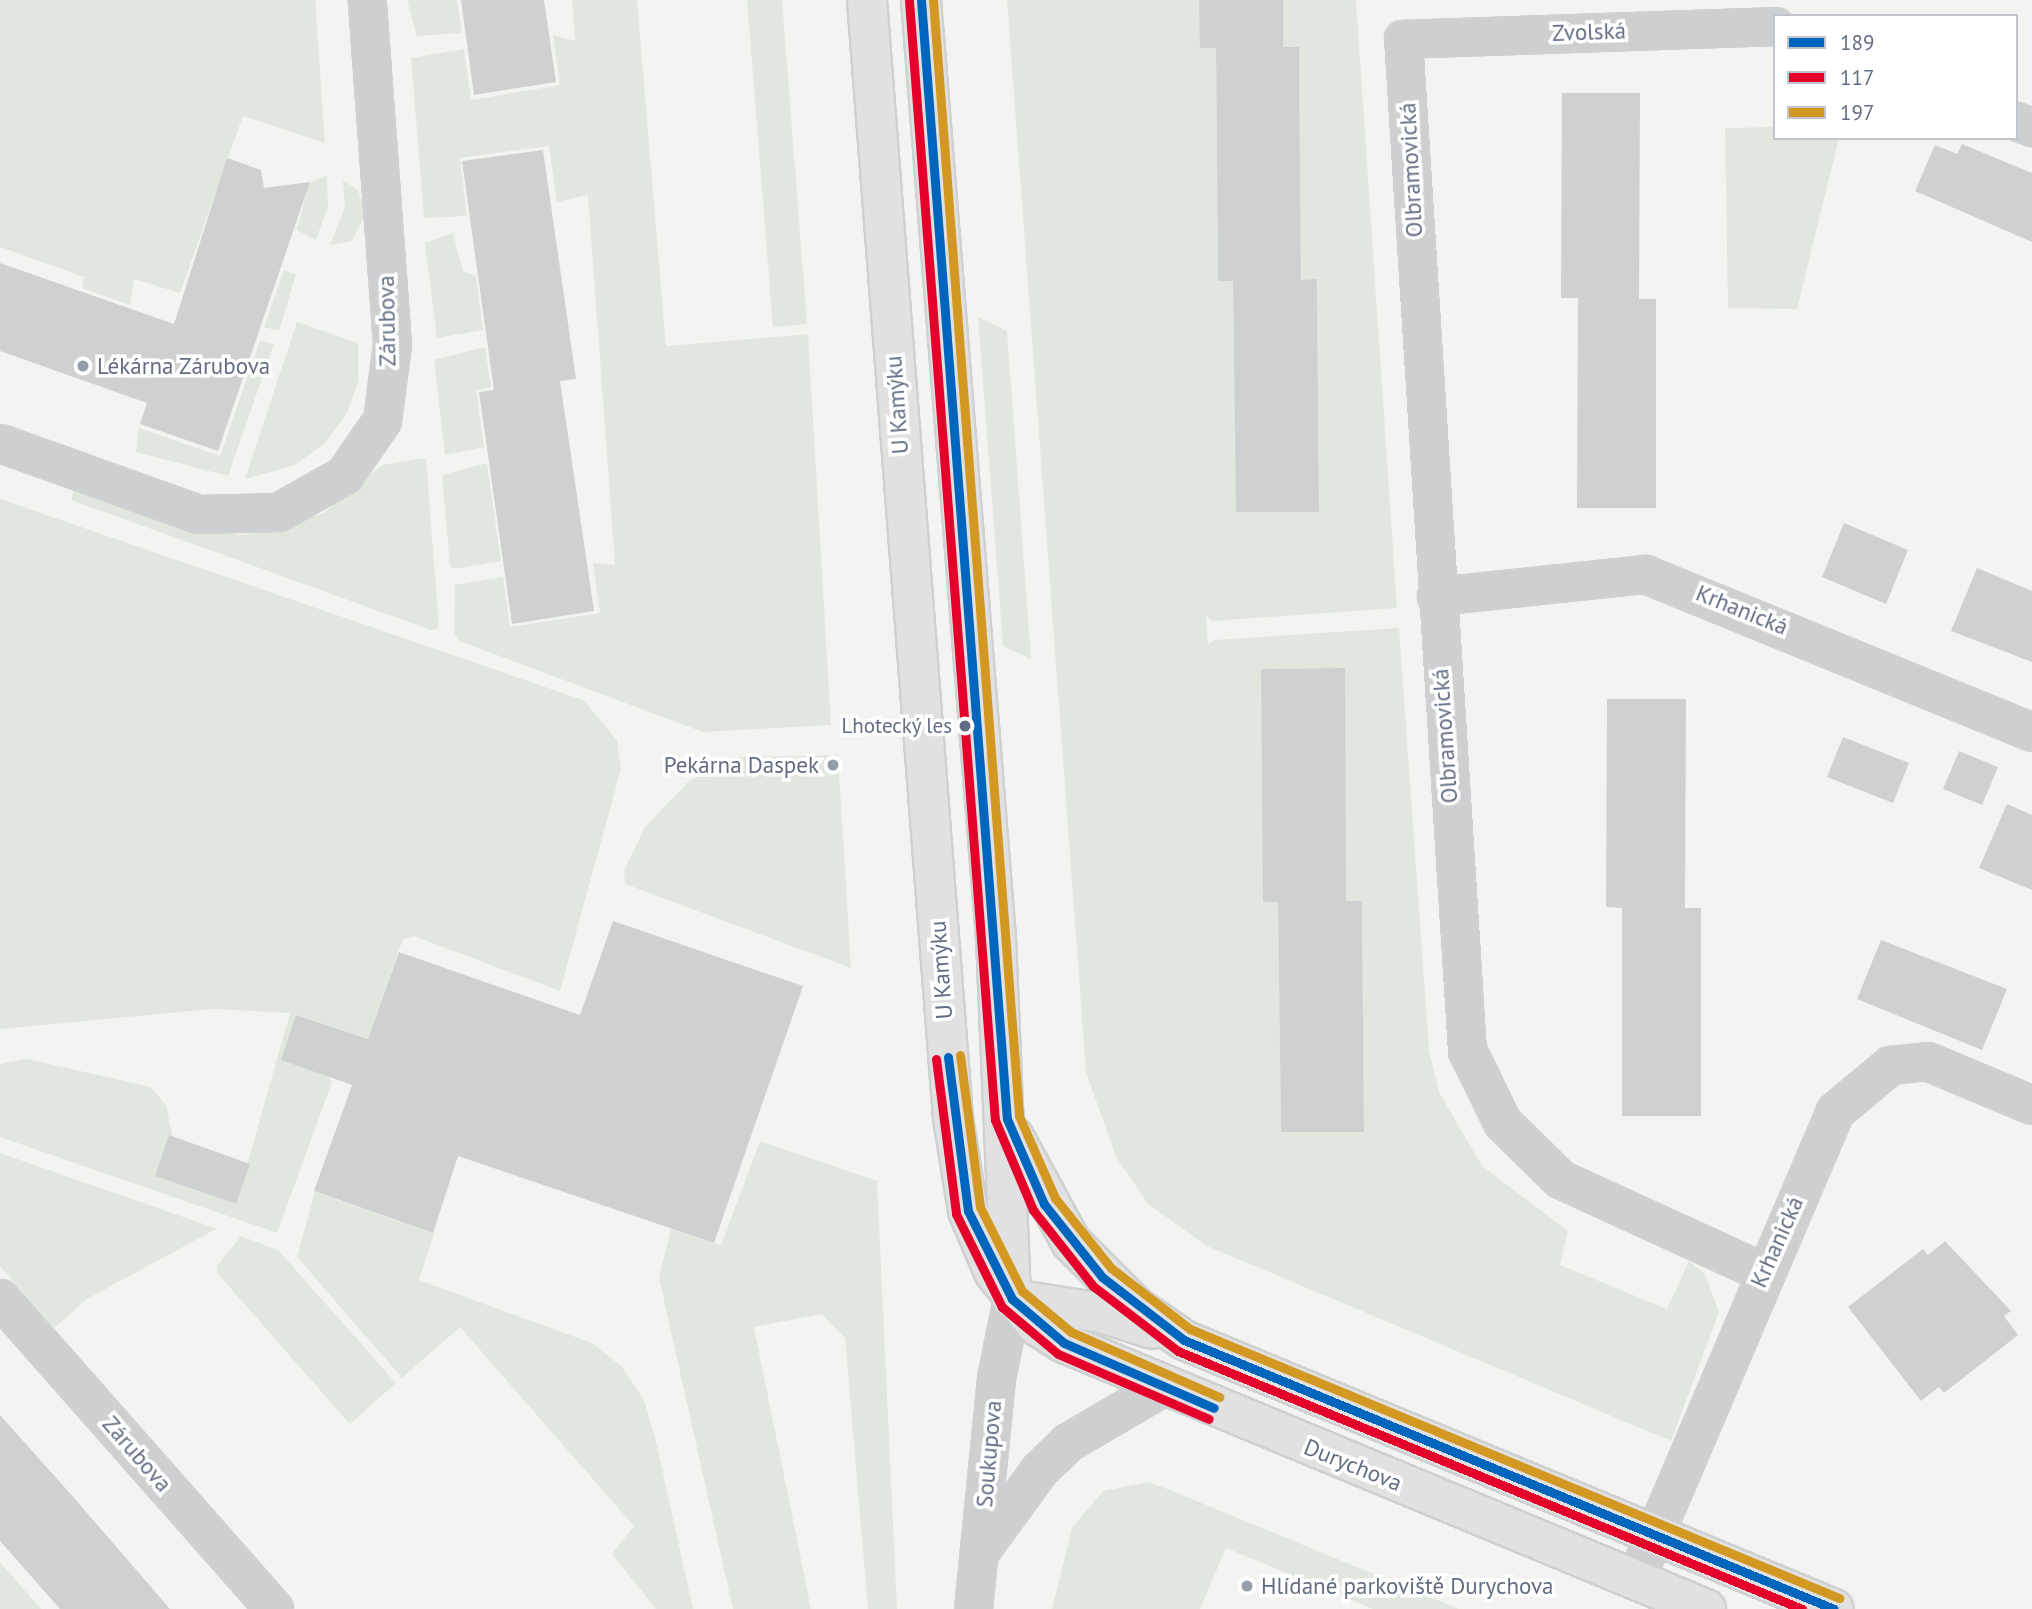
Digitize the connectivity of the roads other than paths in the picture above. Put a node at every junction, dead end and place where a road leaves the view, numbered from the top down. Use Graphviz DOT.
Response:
graph roads {
  1 [pos="367,0"];
  2 [pos="867,0"];
  3 [pos="921,0"];
  4 [pos="1773,26"];
  5 [pos="1403,39"];
  6 [pos="0,443"];
  7 [pos="1436,596"];
  8 [pos="2032,732"];
  9 [pos="2032,1105"];
  10 [pos="1007,1119"];
  11 [pos="1763,1272"];
  12 [pos="0,1298"];
  13 [pos="1012,1299"];
  14 [pos="1184,1340"];
  15 [pos="1162,1387"];
  16 [pos="1653,1537"];
  17 [pos="980,1551"];
  18 [pos="1635,1580"];
  19 [pos="274,1609"];
  20 [pos="973,1609"];
  21 [pos="1706,1609"];
  22 [pos="1834,1609"];
  1 -- 6 [label="street, Zárubova"];
  2 -- 13 [label="street, U Kamýku"];
  3 -- 10 [label="street"];
  4 -- 5 [label="street, Zvolská"];
  5 -- 7 [label="street, Olbramovická"];
  7 -- 8 [label="street, Krhanická"];
  7 -- 11 [label="street, Olbramovická"];
  9 -- 11 [label="street, Krhanická"];
  10 -- 13 [label="street"];
  10 -- 14 [label="street"];
  11 -- 16 [label="street, Krhanická"];
  12 -- 19 [label="street, Zárubova"];
  13 -- 14 [label="street"];
  13 -- 15 [label="street, Durychova"];
  13 -- 17 [label="street, Soukupova"];
  14 -- 16 [label="street"];
  15 -- 17 [label="street"];
  15 -- 18 [label="street, Durychova"];
  16 -- 18 [label="street, Krhanická"];
  16 -- 22 [label="street"];
  17 -- 20 [label="street, Soukupova"];
  18 -- 21 [label="street, Durychova"];
}
